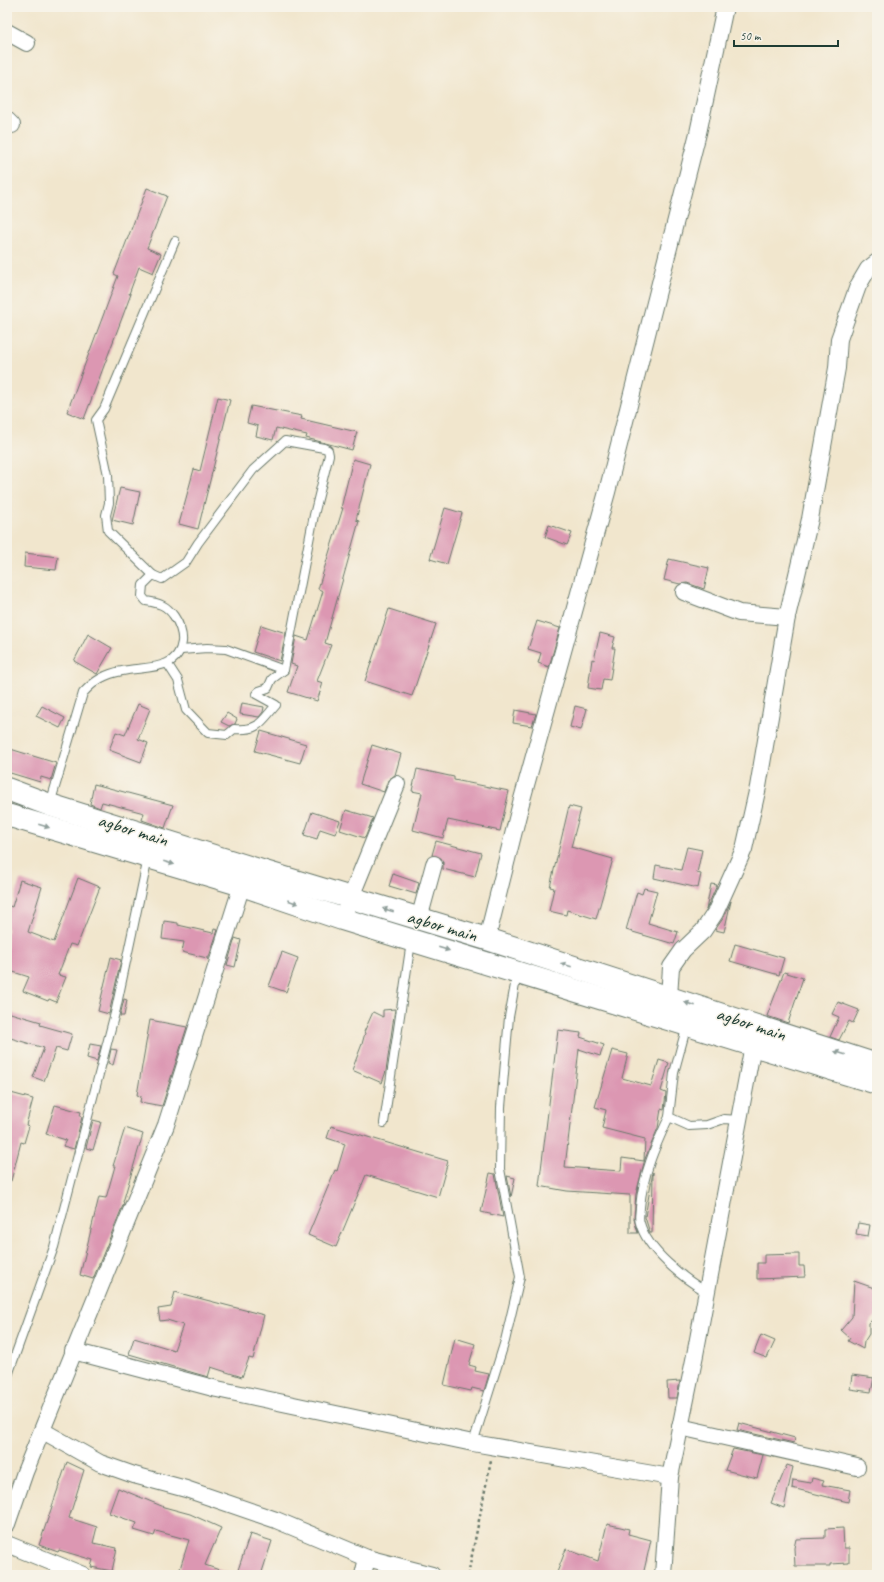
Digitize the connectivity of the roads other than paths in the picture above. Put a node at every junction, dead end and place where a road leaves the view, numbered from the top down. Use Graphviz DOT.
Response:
graph roads {
  1 [pos="725,7"];
  2 [pos="7,32"];
  3 [pos="27,43"];
  4 [pos="175,241"];
  5 [pos="877,262"];
  6 [pos="153,575"];
  7 [pos="684,592"];
  8 [pos="787,616"];
  9 [pos="181,650"];
  10 [pos="167,663"];
  11 [pos="284,670"];
  12 [pos="397,784"];
  13 [pos="7,789"];
  14 [pos="50,805"];
  15 [pos="7,815"];
  16 [pos="148,857"];
  17 [pos="434,864"];
  18 [pos="242,885"];
  19 [pos="350,899"];
  20 [pos="342,919"];
  21 [pos="416,929"];
  22 [pos="487,939"];
  23 [pos="518,971"];
  24 [pos="669,997"];
  25 [pos="687,1024"];
  26 [pos="753,1045"];
  27 [pos="877,1065"];
  28 [pos="877,1083"];
  29 [pos="669,1117"];
  30 [pos="739,1120"];
  31 [pos="384,1123"];
  32 [pos="707,1292"];
  33 [pos="73,1351"];
  34 [pos="7,1378"];
  35 [pos="680,1427"];
  36 [pos="43,1431"];
  37 [pos="473,1443"];
  38 [pos="857,1468"];
  39 [pos="670,1477"];
  40 [pos="7,1524"];
  41 [pos="7,1544"];
  42 [pos="367,1558"];
  43 [pos="83,1575"];
  44 [pos="363,1575"];
  45 [pos="432,1575"];
  46 [pos="662,1575"];
  1 -- 22 [label="street"];
  2 -- 3 [label="street"];
  4 -- 6 [label="lane"];
  5 -- 8 [label="street"];
  6 -- 9 [label="lane"];
  6 -- 11 [label="lane"];
  7 -- 8 [label="street"];
  8 -- 24 [label="street"];
  9 -- 10 [label="lane"];
  9 -- 11 [label="lane"];
  10 -- 11 [label="lane"];
  10 -- 14 [label="lane"];
  12 -- 19 [label="street"];
  13 -- 14 [label="main road, agbor main"];
  14 -- 19 [label="main road, agbor main"];
  15 -- 16 [label="main road, agbor main, one-way"];
  16 -- 18 [label="main road, agbor main, one-way"];
  16 -- 34 [label="lane"];
  17 -- 21 [label="street"];
  18 -- 20 [label="main road, agbor main, one-way"];
  18 -- 33 [label="street"];
  19 -- 20 [label="street"];
  21 -- 19 [label="main road, agbor main, one-way"];
  20 -- 21 [label="main road, agbor main"];
  21 -- 22 [label="main road, agbor main"];
  21 -- 23 [label="main road, agbor main, one-way"];
  21 -- 31 [label="lane"];
  24 -- 22 [label="main road, agbor main, one-way"];
  23 -- 25 [label="main road, agbor main"];
  23 -- 37 [label="lane"];
  27 -- 24 [label="main road, agbor main, one-way"];
  25 -- 26 [label="main road, agbor main"];
  25 -- 29 [label="lane"];
  26 -- 28 [label="main road, agbor main"];
  26 -- 30 [label="street"];
  29 -- 30 [label="lane"];
  29 -- 32 [label="lane"];
  30 -- 32 [label="street"];
  32 -- 35 [label="street"];
  33 -- 36 [label="street"];
  33 -- 37 [label="street"];
  35 -- 38 [label="street"];
  35 -- 39 [label="street"];
  36 -- 40 [label="street"];
  36 -- 42 [label="street"];
  37 -- 39 [label="street"];
  39 -- 46 [label="street"];
  41 -- 43 [label="street"];
  42 -- 44 [label="street"];
  42 -- 45 [label="street"];
}
